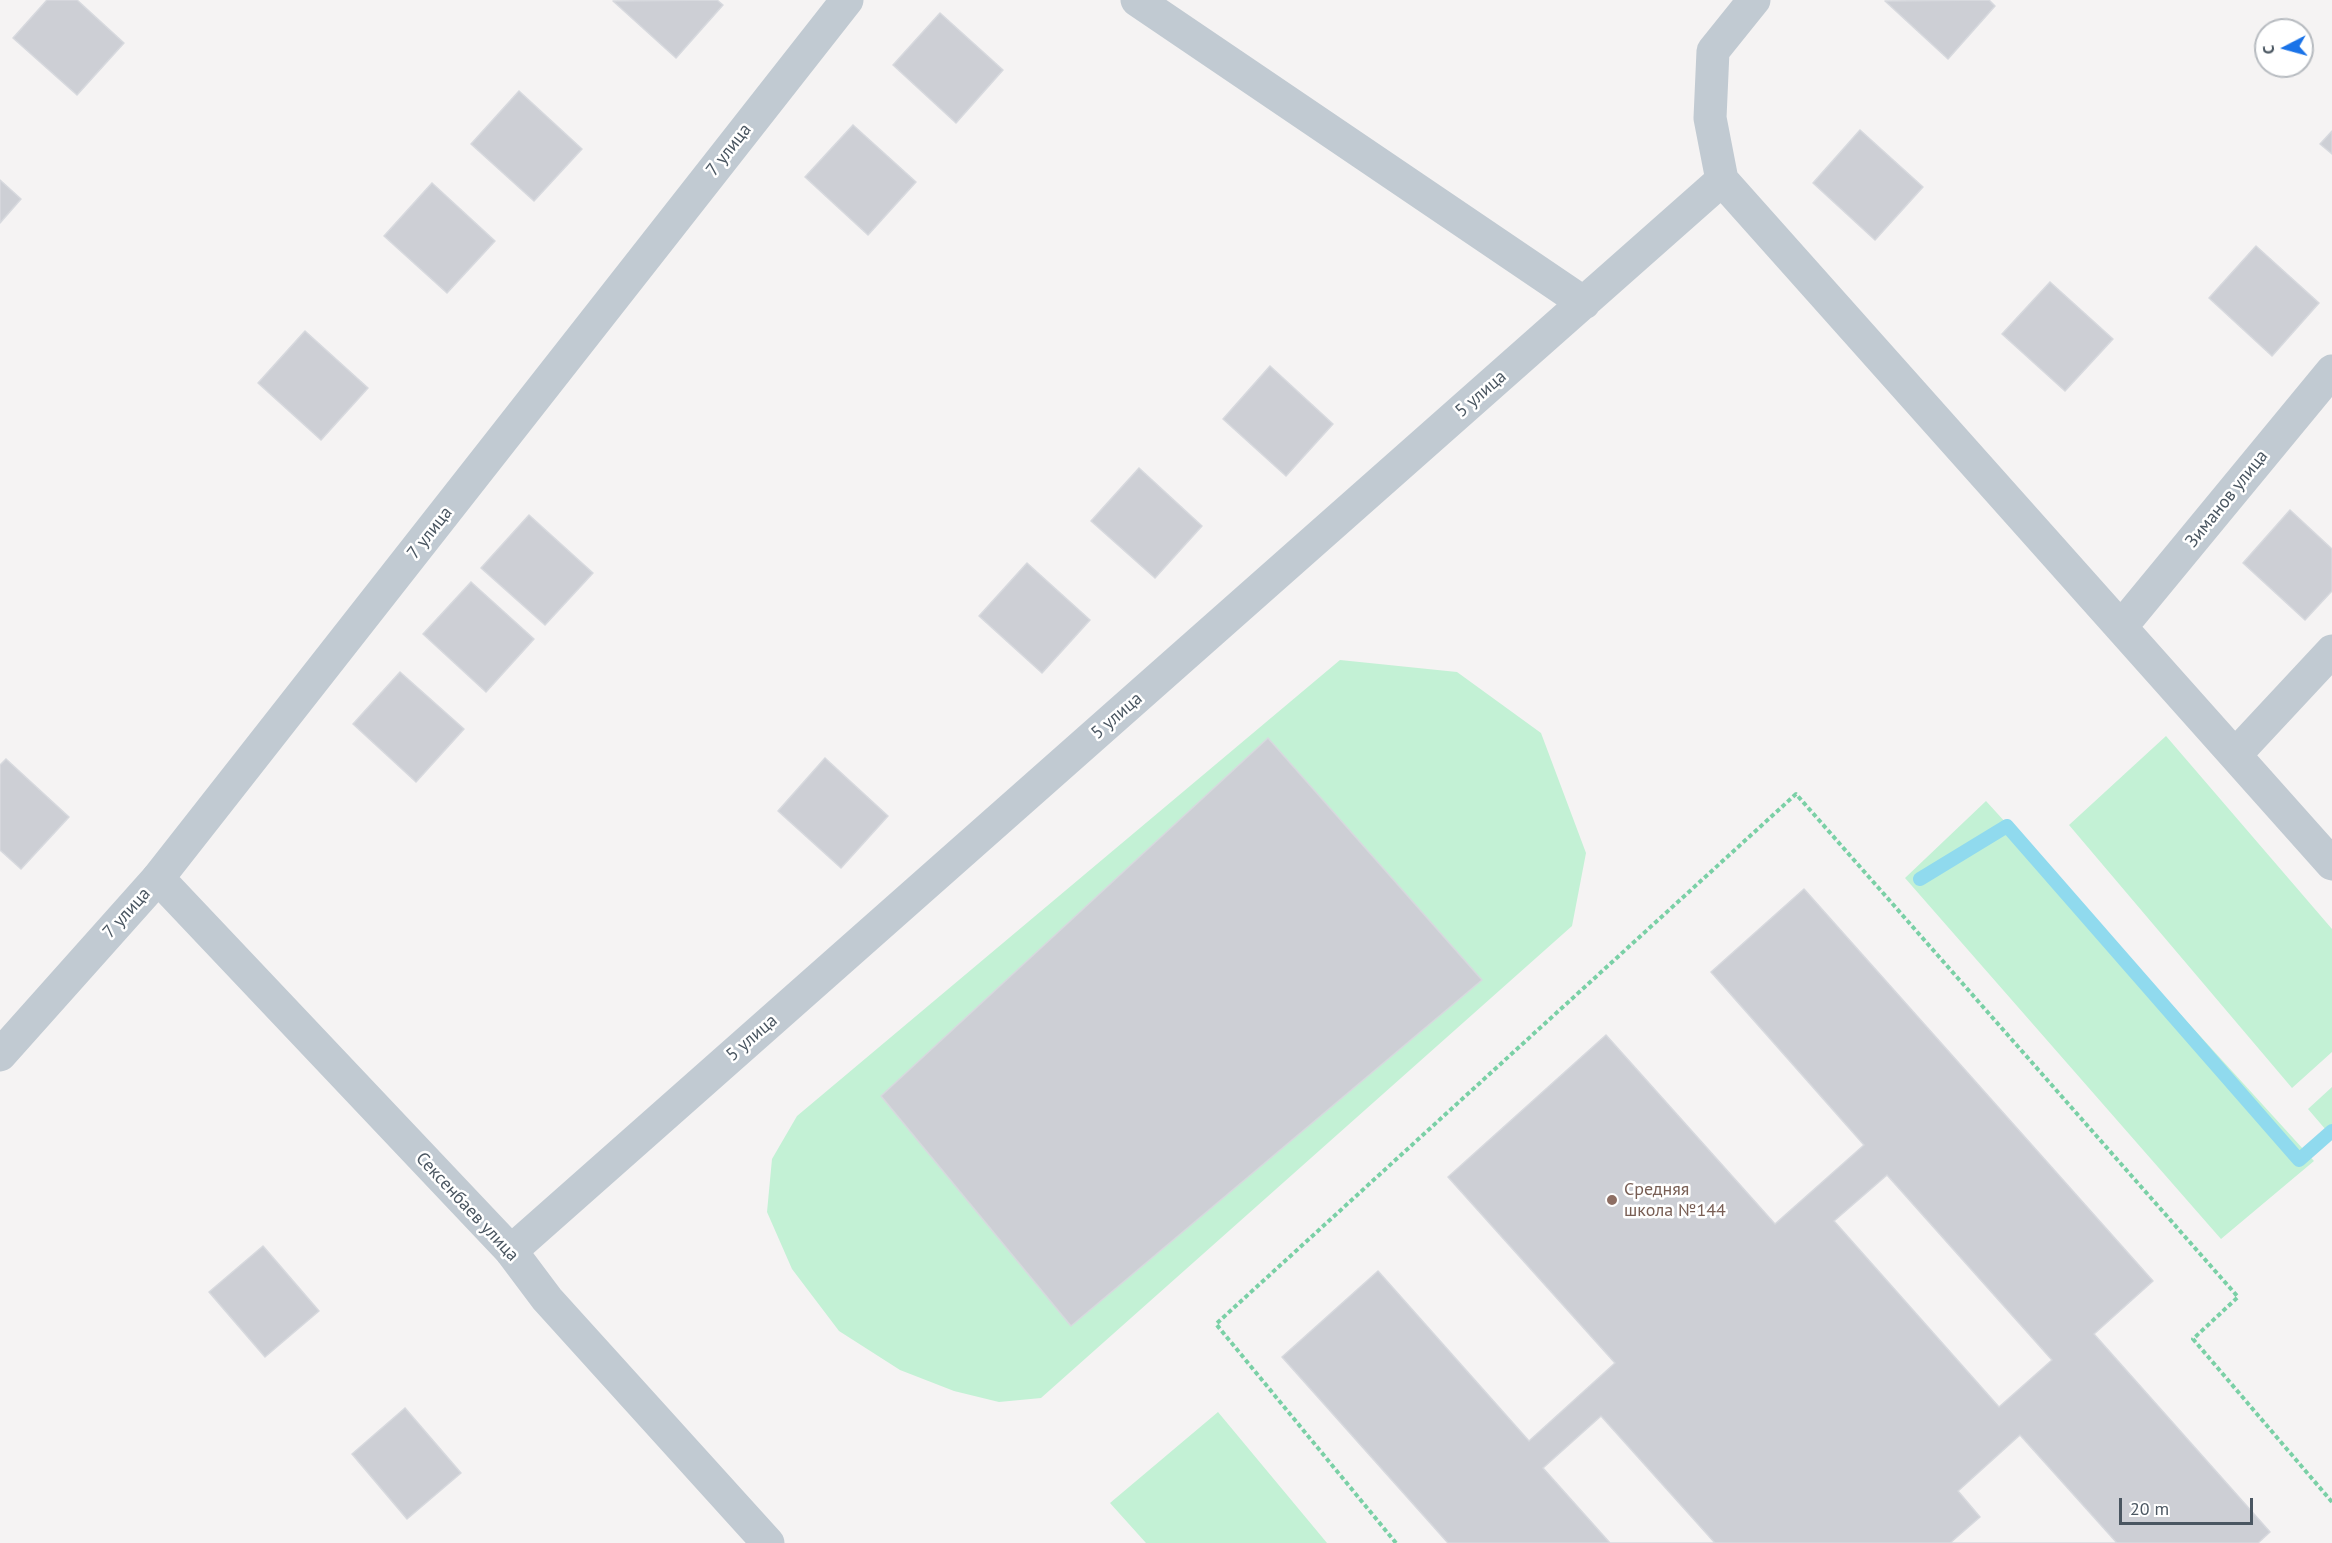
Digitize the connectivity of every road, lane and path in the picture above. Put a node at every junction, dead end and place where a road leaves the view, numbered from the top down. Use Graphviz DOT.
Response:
graph roads {
  1 [pos="847,0"];
  2 [pos="1137,0"];
  3 [pos="1754,0"];
  4 [pos="1722,180"];
  5 [pos="1584,303"];
  6 [pos="2332,371"];
  7 [pos="2121,627"];
  8 [pos="2332,651"];
  9 [pos="2236,754"];
  10 [pos="2332,864"];
  11 [pos="159,878"];
  12 [pos="0,1055"];
  13 [pos="511,1251"];
  14 [pos="2332,1502"];
  15 [pos="768,1543"];
  16 [pos="1396,1543"];
  1 -- 11 [label="street, 7 улица"];
  2 -- 5 [label="street"];
  3 -- 4 [label="street"];
  4 -- 5 [label="street, 5 улица"];
  4 -- 7 [label="street"];
  5 -- 13 [label="street, 5 улица"];
  6 -- 7 [label="street, Зиманов улица"];
  7 -- 9 [label="street"];
  8 -- 9 [label="street"];
  9 -- 10 [label="street"];
  11 -- 12 [label="street, 7 улица"];
  11 -- 13 [label="street, Сексенбаев улица"];
  13 -- 15 [label="street, Сексенбаев улица"];
  14 -- 16 [label="path"];
}
